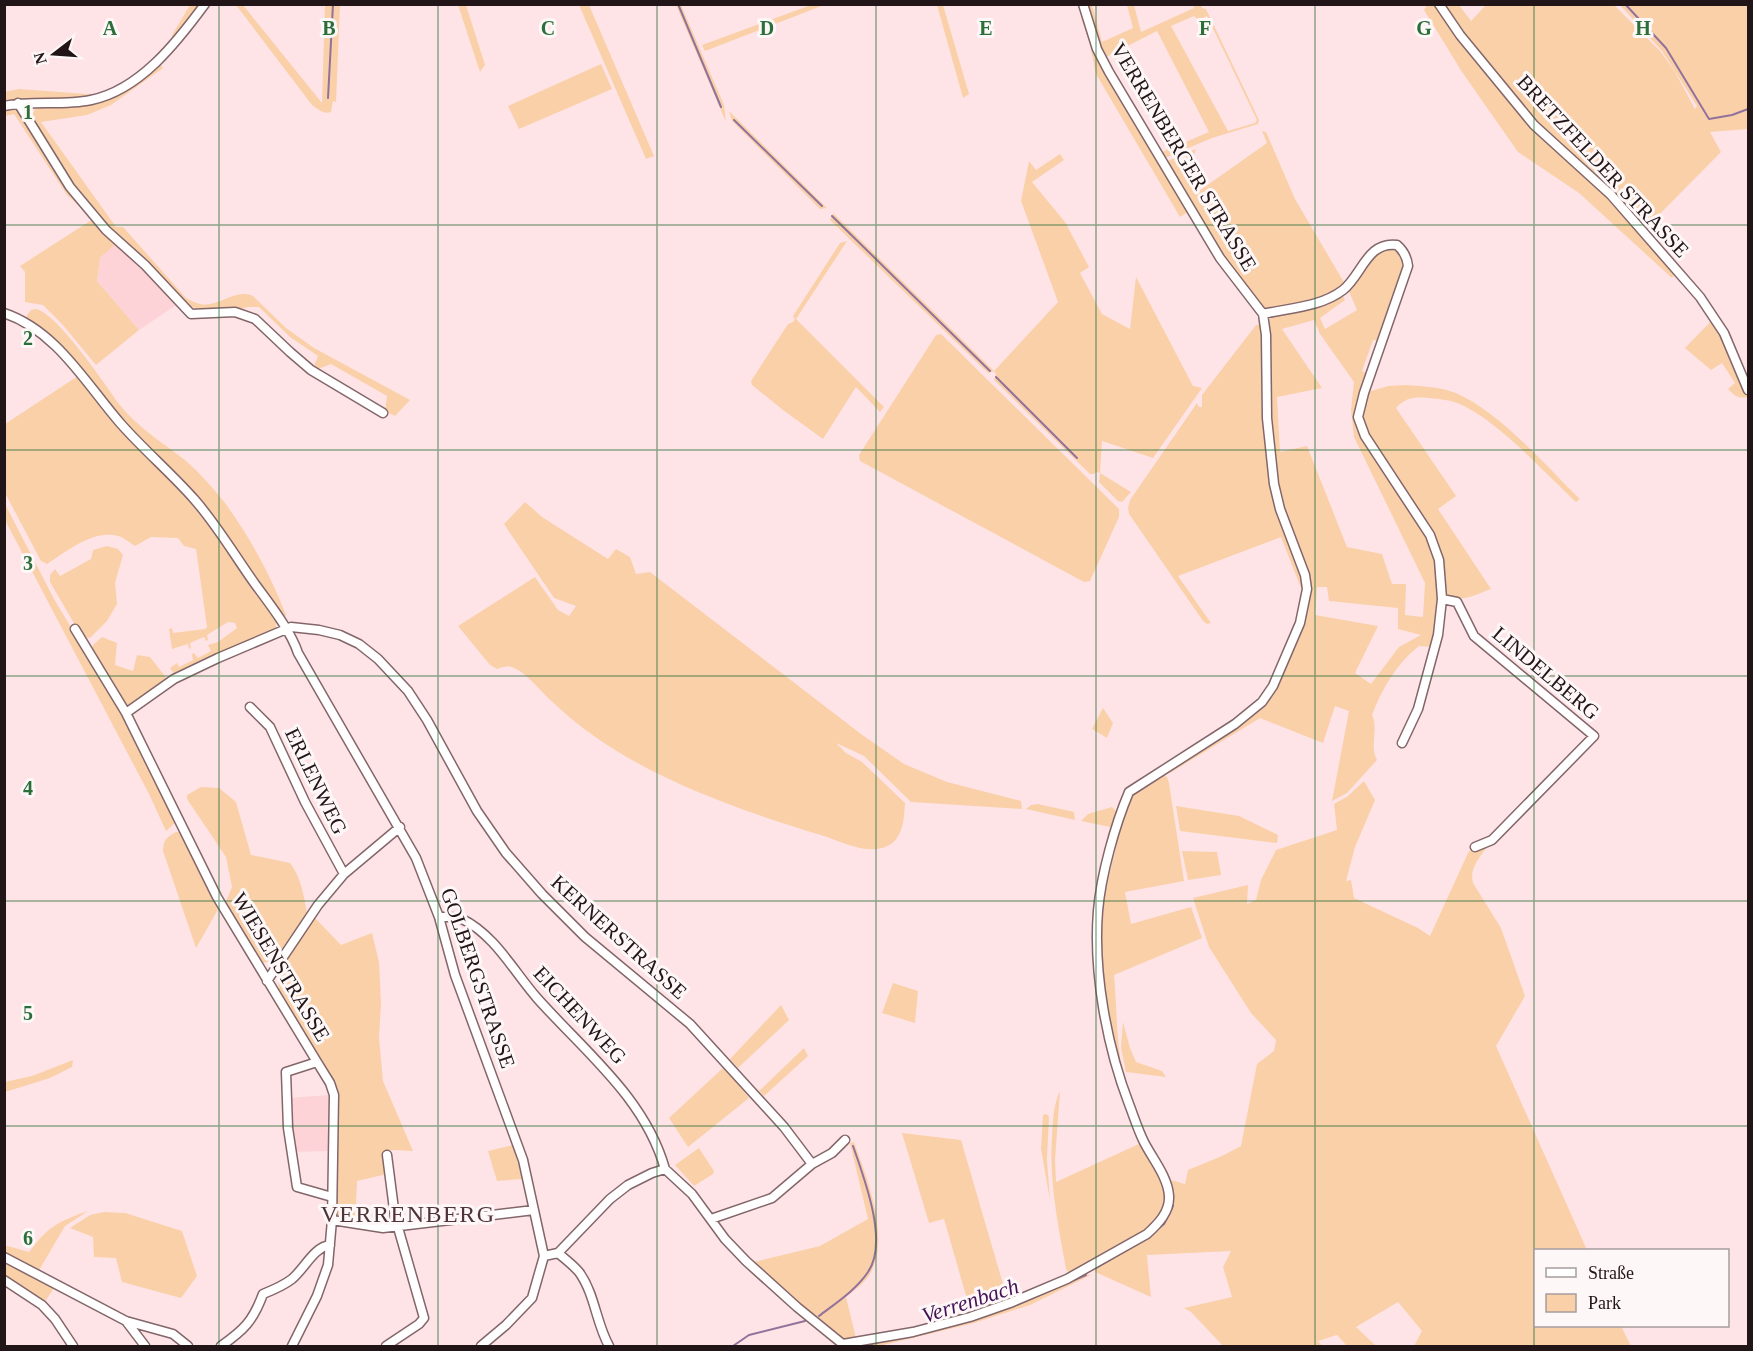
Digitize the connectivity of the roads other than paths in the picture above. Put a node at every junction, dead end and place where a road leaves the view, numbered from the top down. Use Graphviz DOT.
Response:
graph roads {
  1 [pos="205,4"];
  2 [pos="1083,4"];
  3 [pos="1439,4"];
  4 [pos="18,103"];
  5 [pos="4,106"];
  6 [pos="4,313"];
  7 [pos="1263,314"];
  8 [pos="1749,390"];
  9 [pos="383,413"];
  10 [pos="1442,599"];
  11 [pos="75,629"];
  12 [pos="285,630"];
  13 [pos="250,707"];
  14 [pos="126,713"];
  15 [pos="1402,743"];
  16 [pos="400,827"];
  17 [pos="1475,847"];
  18 [pos="344,874"];
  19 [pos="440,916"];
  20 [pos="267,981"];
  21 [pos="317,1062"];
  22 [pos="845,1140"];
  23 [pos="387,1155"];
  24 [pos="812,1164"];
  25 [pos="665,1169"];
  26 [pos="332,1197"];
  27 [pos="534,1210"];
  28 [pos="711,1219"];
  29 [pos="332,1220"];
  30 [pos="397,1227"];
  31 [pos="330,1245"];
  32 [pos="558,1253"];
  33 [pos="544,1256"];
  34 [pos="4,1257"];
  35 [pos="4,1280"];
  36 [pos="126,1321"];
  37 [pos="844,1345"];
  38 [pos="482,1346"];
  39 [pos="73,1347"];
  40 [pos="145,1347"];
  41 [pos="188,1347"];
  42 [pos="221,1347"];
  43 [pos="292,1347"];
  44 [pos="386,1347"];
  45 [pos="609,1347"];
  1 -- 4 [label="street"];
  2 -- 7 [label="street, VERRENBERGER STRASSE"];
  3 -- 8 [label="street, BRETZFELDER STRASSE"];
  4 -- 5 [label="street"];
  4 -- 9 [label="street"];
  6 -- 12 [label="street, GOLBERGSTRASSE"];
  7 -- 10 [label="street"];
  7 -- 37 [label="street"];
  10 -- 15 [label="street"];
  10 -- 17 [label="street, LINDELBERG"];
  11 -- 14 [label="street, WIESENSTRASSE"];
  12 -- 14 [label="street"];
  12 -- 16 [label="street, GOLBERGSTRASSE"];
  12 -- 24 [label="street, KERNERSTRASSE"];
  13 -- 18 [label="street, ERLENWEG"];
  14 -- 20 [label="street, WIESENSTRASSE"];
  16 -- 18 [label="street"];
  16 -- 19 [label="street, GOLBERGSTRASSE"];
  18 -- 20 [label="street"];
  19 -- 25 [label="street, EICHENWEG"];
  19 -- 27 [label="street, GOLBERGSTRASSE"];
  20 -- 21 [label="street, WIESENSTRASSE"];
  21 -- 26 [label="street, WIESENSTRASSE"];
  21 -- 26 [label="street"];
  22 -- 24 [label="street"];
  23 -- 30 [label="street"];
  24 -- 28 [label="street"];
  25 -- 28 [label="street"];
  25 -- 32 [label="street"];
  26 -- 29 [label="street, WIESENSTRASSE"];
  27 -- 30 [label="street"];
  27 -- 33 [label="street, GOLBERGSTRASSE"];
  28 -- 37 [label="street"];
  29 -- 30 [label="street"];
  29 -- 31 [label="street, WIESENSTRASSE"];
  30 -- 44 [label="street"];
  31 -- 42 [label="street"];
  31 -- 43 [label="street, WIESENSTRASSE"];
  32 -- 33 [label="street"];
  32 -- 45 [label="street"];
  33 -- 38 [label="street, GOLBERGSTRASSE"];
  34 -- 36 [label="street"];
  35 -- 39 [label="street"];
  36 -- 40 [label="street"];
  36 -- 41 [label="street"];
}
